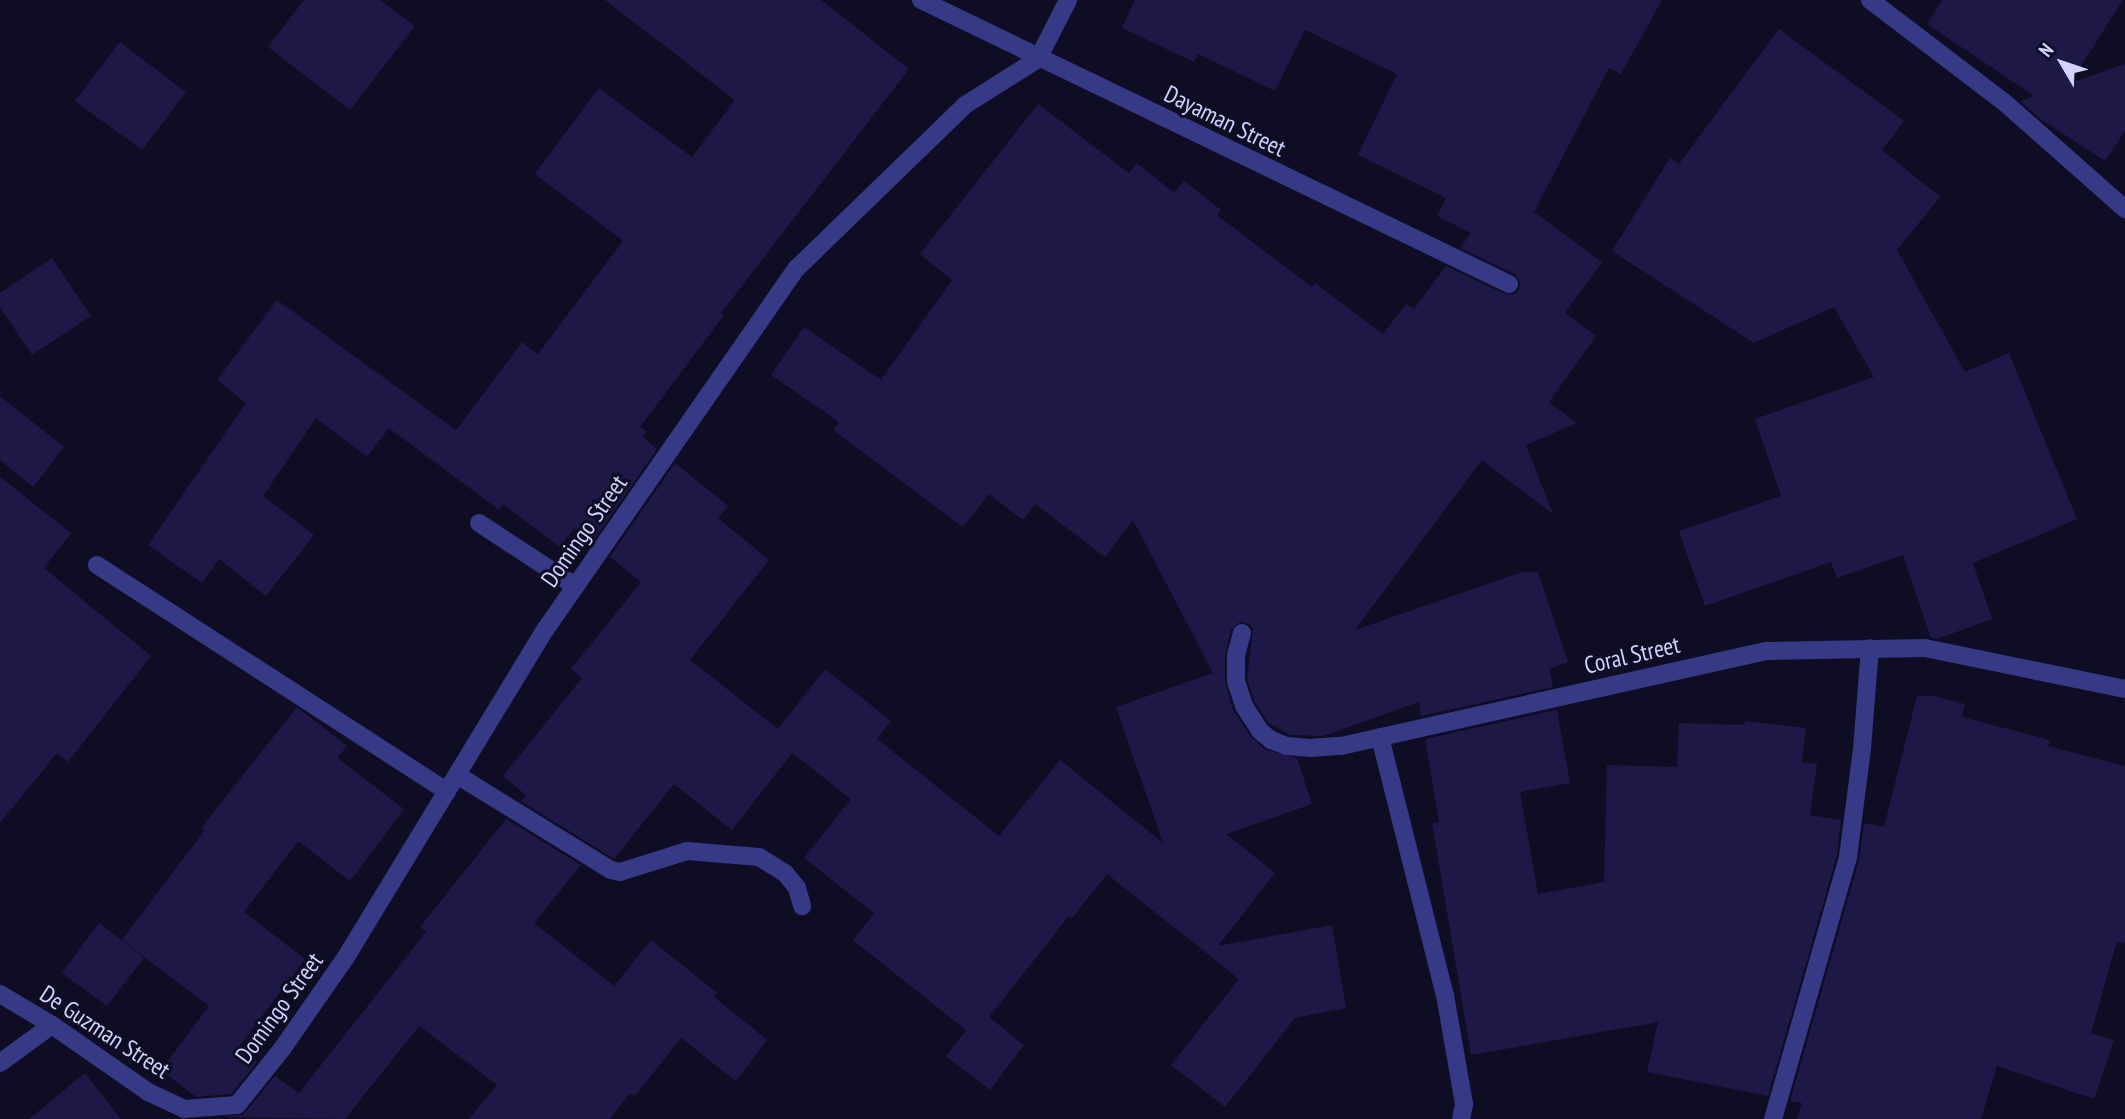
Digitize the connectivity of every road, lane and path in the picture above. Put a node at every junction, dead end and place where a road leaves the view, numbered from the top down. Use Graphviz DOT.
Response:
graph roads {
  1 [pos="921,0"];
  2 [pos="1068,0"];
  3 [pos="1870,0"];
  4 [pos="1038,59"];
  5 [pos="2125,209"];
  6 [pos="1509,284"];
  7 [pos="479,523"];
  8 [pos="97,565"];
  9 [pos="575,586"];
  10 [pos="1242,633"];
  11 [pos="1870,648"];
  12 [pos="2125,689"];
  13 [pos="1380,737"];
  14 [pos="457,775"];
  15 [pos="447,791"];
  16 [pos="802,906"];
  17 [pos="0,994"];
  18 [pos="52,1025"];
  19 [pos="0,1063"];
  20 [pos="184,1108"];
  21 [pos="237,1112"];
  22 [pos="1461,1119"];
  23 [pos="1773,1119"];
  1 -- 4 [label="street, Dayaman Street"];
  2 -- 4 [label="street"];
  3 -- 5 [label="street"];
  4 -- 6 [label="street, Dayaman Street"];
  4 -- 9 [label="street, Domingo Street"];
  7 -- 9 [label="street"];
  8 -- 15 [label="street"];
  9 -- 14 [label="street, Domingo Street"];
  10 -- 13 [label="street, Coral Street"];
  11 -- 12 [label="street, Coral Street"];
  11 -- 13 [label="street, Coral Street"];
  11 -- 23 [label="street"];
  13 -- 22 [label="street"];
  14 -- 15 [label="street, Domingo Street"];
  14 -- 16 [label="street"];
  15 -- 21 [label="street, Domingo Street"];
  17 -- 18 [label="street, De Guzman Street"];
  18 -- 19 [label="street"];
  18 -- 20 [label="street, De Guzman Street"];
  20 -- 21 [label="street, Domingo Street"];
}
